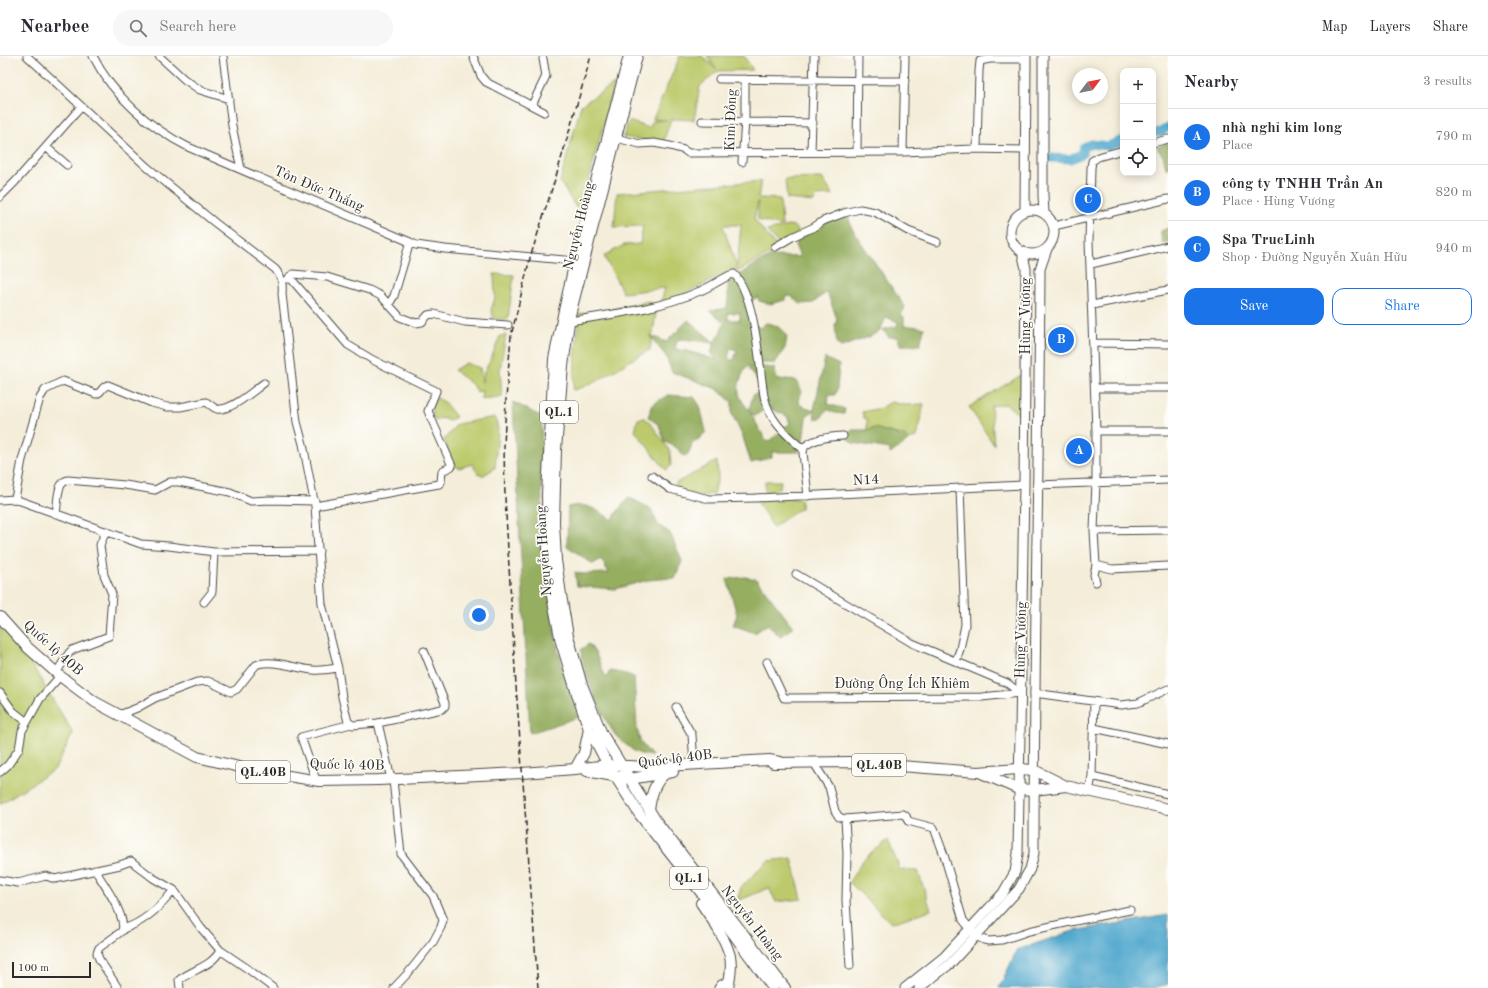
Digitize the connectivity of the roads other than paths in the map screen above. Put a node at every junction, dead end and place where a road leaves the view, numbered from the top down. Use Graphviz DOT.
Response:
graph roads {
  1 [pos="27,56"];
  2 [pos="93,56"];
  3 [pos="159,56"];
  4 [pos="224,56"];
  5 [pos="473,56"];
  6 [pos="629,56"];
  7 [pos="638,56"];
  8 [pos="814,56"];
  9 [pos="858,56"];
  10 [pos="905,56"];
  11 [pos="1043,56"];
  12 [pos="1026,58"];
  13 [pos="543,59"];
  14 [pos="719,79"];
  15 [pos="745,79"];
  16 [pos="814,80"];
  17 [pos="857,81"];
  18 [pos="905,81"];
  19 [pos="229,99"];
  20 [pos="532,105"];
  21 [pos="81,107"];
  22 [pos="544,112"];
  23 [pos="702,121"];
  24 [pos="745,121"];
  25 [pos="813,123"];
  26 [pos="616,138"];
  27 [pos="1168,139"];
  28 [pos="1156,142"];
  29 [pos="46,147"];
  30 [pos="977,149"];
  31 [pos="1025,150"];
  32 [pos="1120,151"];
  33 [pos="743,152"];
  34 [pos="811,152"];
  35 [pos="857,152"];
  36 [pos="903,152"];
  37 [pos="742,162"];
  38 [pos="67,164"];
  39 [pos="241,169"];
  40 [pos="0,197"];
  41 [pos="1168,199"];
  42 [pos="1025,211"];
  43 [pos="1044,213"];
  44 [pos="1089,218"];
  45 [pos="1054,226"];
  46 [pos="410,242"];
  47 [pos="937,242"];
  48 [pos="1168,246"];
  49 [pos="775,247"];
  50 [pos="1047,249"];
  51 [pos="1022,252"];
  52 [pos="575,261"];
  53 [pos="1091,264"];
  54 [pos="290,276"];
  55 [pos="283,283"];
  56 [pos="1168,290"];
  57 [pos="388,304"];
  58 [pos="1092,306"];
  59 [pos="570,322"];
  60 [pos="508,324"];
  61 [pos="1093,343"];
  62 [pos="1168,344"];
  63 [pos="264,383"];
  64 [pos="1094,388"];
  65 [pos="1168,388"];
  66 [pos="1096,431"];
  67 [pos="1168,431"];
  68 [pos="843,436"];
  69 [pos="803,449"];
  70 [pos="652,476"];
  71 [pos="1168,480"];
  72 [pos="1096,482"];
  73 [pos="1024,485"];
  74 [pos="1038,485"];
  75 [pos="960,488"];
  76 [pos="808,496"];
  77 [pos="15,499"];
  78 [pos="0,500"];
  79 [pos="315,504"];
  80 [pos="56,514"];
  81 [pos="1168,530"];
  82 [pos="106,531"];
  83 [pos="1094,531"];
  84 [pos="319,551"];
  85 [pos="214,552"];
  86 [pos="1096,565"];
  87 [pos="1168,566"];
  88 [pos="796,574"];
  89 [pos="1096,582"];
  90 [pos="204,602"];
  91 [pos="0,617"];
  92 [pos="424,651"];
  93 [pos="956,661"];
  94 [pos="767,662"];
  95 [pos="338,668"];
  96 [pos="58,675"];
  97 [pos="1168,689"];
  98 [pos="0,693"];
  99 [pos="1020,693"];
  100 [pos="1034,693"];
  101 [pos="1094,701"];
  102 [pos="676,707"];
  103 [pos="118,715"];
  104 [pos="27,722"];
  105 [pos="378,723"];
  106 [pos="351,724"];
  107 [pos="1094,728"];
  108 [pos="589,729"];
  109 [pos="1168,744"];
  110 [pos="780,762"];
  111 [pos="814,763"];
  112 [pos="694,764"];
  113 [pos="608,765"];
  114 [pos="621,765"];
  115 [pos="575,769"];
  116 [pos="1018,769"];
  117 [pos="1034,770"];
  118 [pos="0,772"];
  119 [pos="978,772"];
  120 [pos="666,773"];
  121 [pos="614,776"];
  122 [pos="1092,776"];
  123 [pos="629,779"];
  124 [pos="316,780"];
  125 [pos="392,780"];
  126 [pos="1066,786"];
  127 [pos="1018,789"];
  128 [pos="1034,790"];
  129 [pos="1089,792"];
  130 [pos="1168,794"];
  131 [pos="1168,809"];
  132 [pos="649,810"];
  133 [pos="845,819"];
  134 [pos="665,847"];
  135 [pos="95,870"];
  136 [pos="0,880"];
  137 [pos="174,890"];
  138 [pos="1130,910"];
  139 [pos="123,929"];
  140 [pos="973,933"];
  141 [pos="220,950"];
  142 [pos="850,966"];
  143 [pos="729,984"];
  144 [pos="118,988"];
  145 [pos="180,988"];
  146 [pos="273,988"];
  147 [pos="394,988"];
  148 [pos="718,988"];
  149 [pos="773,988"];
  150 [pos="784,988"];
  151 [pos="905,988"];
  152 [pos="919,988"];
  1 -- 21 [label="street"];
  2 -- 39 [label="street, Tôn Đức Thắng"];
  3 -- 19 [label="street"];
  4 -- 19 [label="street"];
  5 -- 20 [label="street"];
  6 -- 52 [label="highway, Nguyễn Hoàng / QL.1"];
  7 -- 26 [label="highway, Nguyễn Hoàng / QL.1"];
  8 -- 16 [label="street"];
  9 -- 17 [label="street"];
  10 -- 18 [label="street"];
  11 -- 43 [label="main road"];
  12 -- 30 [label="street"];
  12 -- 31 [label="main road"];
  13 -- 20 [label="street"];
  14 -- 15 [label="street"];
  15 -- 16 [label="street"];
  15 -- 24 [label="street, Kim Đồng"];
  16 -- 17 [label="street"];
  16 -- 25 [label="street"];
  17 -- 18 [label="street"];
  17 -- 35 [label="street"];
  18 -- 36 [label="street"];
  19 -- 39 [label="street"];
  20 -- 22 [label="street"];
  21 -- 29 [label="street"];
  21 -- 55 [label="street"];
  23 -- 24 [label="street"];
  24 -- 25 [label="street"];
  24 -- 33 [label="street, Kim Đồng"];
  25 -- 34 [label="street"];
  26 -- 33 [label="street"];
  26 -- 59 [label="highway, Nguyễn Hoàng / QL.1"];
  27 -- 28 [label="street"];
  29 -- 38 [label="street"];
  29 -- 40 [label="street"];
  30 -- 31 [label="street"];
  30 -- 36 [label="street"];
  31 -- 42 [label="main road"];
  32 -- 44 [label="street"];
  33 -- 34 [label="street"];
  33 -- 37 [label="street, Kim Đồng"];
  34 -- 35 [label="street"];
  35 -- 36 [label="street"];
  39 -- 46 [label="street, Tôn Đức Thắng"];
  41 -- 44 [label="street"];
  42 -- 43 [label="main road"];
  42 -- 51 [label="main road"];
  43 -- 45 [label="main road"];
  44 -- 45 [label="street"];
  44 -- 53 [label="street"];
  45 -- 50 [label="main road"];
  46 -- 52 [label="street, Tôn Đức Thắng"];
  46 -- 57 [label="street"];
  47 -- 49 [label="street"];
  48 -- 53 [label="street"];
  50 -- 51 [label="main road"];
  50 -- 74 [label="main road, Hùng Vương"];
  51 -- 73 [label="main road, Hùng Vương"];
  52 -- 108 [label="highway, Nguyễn Hoàng / QL.1"];
  53 -- 58 [label="street"];
  54 -- 55 [label="street"];
  54 -- 57 [label="street"];
  54 -- 79 [label="street"];
  55 -- 79 [label="street"];
  56 -- 58 [label="street"];
  57 -- 60 [label="street"];
  58 -- 61 [label="street"];
  59 -- 69 [label="street"];
  59 -- 114 [label="highway, Nguyễn Hoàng / QL.1"];
  61 -- 62 [label="street"];
  61 -- 64 [label="street"];
  63 -- 77 [label="street"];
  64 -- 65 [label="street"];
  64 -- 66 [label="street"];
  66 -- 67 [label="street"];
  66 -- 72 [label="street"];
  68 -- 69 [label="street"];
  69 -- 76 [label="street"];
  70 -- 76 [label="street, N14"];
  71 -- 72 [label="street"];
  72 -- 74 [label="street"];
  72 -- 83 [label="street"];
  73 -- 74 [label="main road"];
  73 -- 75 [label="street, N14"];
  73 -- 99 [label="main road, Hùng Vương"];
  74 -- 100 [label="main road, Hùng Vương"];
  75 -- 76 [label="street, N14"];
  75 -- 93 [label="street"];
  77 -- 78 [label="street"];
  77 -- 80 [label="street"];
  79 -- 80 [label="street"];
  79 -- 84 [label="street"];
  80 -- 82 [label="street"];
  81 -- 83 [label="street"];
  82 -- 85 [label="street"];
  82 -- 96 [label="street"];
  83 -- 86 [label="street"];
  84 -- 85 [label="street"];
  84 -- 95 [label="street"];
  85 -- 90 [label="street"];
  86 -- 87 [label="street"];
  86 -- 89 [label="street"];
  88 -- 93 [label="street"];
  91 -- 96 [label="highway, Quốc lộ 40B / QL.40B"];
  92 -- 105 [label="street"];
  93 -- 99 [label="street"];
  94 -- 99 [label="street, Đường Ông Ích Khiêm"];
  95 -- 103 [label="street"];
  95 -- 106 [label="street"];
  96 -- 103 [label="highway, Quốc lộ 40B / QL.40B"];
  96 -- 104 [label="street"];
  97 -- 101 [label="street"];
  98 -- 104 [label="street"];
  99 -- 100 [label="main road"];
  99 -- 116 [label="main road, Hùng Vương"];
  100 -- 101 [label="street"];
  100 -- 117 [label="main road, Hùng Vương"];
  101 -- 107 [label="street"];
  102 -- 112 [label="street"];
  103 -- 124 [label="highway, Quốc lộ 40B / QL.40B"];
  104 -- 118 [label="street"];
  105 -- 106 [label="street"];
  105 -- 125 [label="street"];
  106 -- 124 [label="street"];
  107 -- 109 [label="street"];
  107 -- 122 [label="street"];
  108 -- 113 [label="highway, Nguyễn Hoàng / QL.1"];
  108 -- 115 [label="highway"];
  110 -- 111 [label="highway, Quốc lộ 40B / QL.40B"];
  110 -- 112 [label="highway, Quốc lộ 40B / QL.40B"];
  110 -- 120 [label="highway, Quốc lộ 40B / QL.40B"];
  111 -- 119 [label="highway, Quốc lộ 40B / QL.40B"];
  111 -- 133 [label="street"];
  112 -- 114 [label="highway, Quốc lộ 40B / QL.40B"];
  113 -- 114 [label="highway, Quốc lộ 40B"];
  113 -- 115 [label="highway, Quốc lộ 40B / QL.40B"];
  113 -- 121 [label="highway, Nguyễn Hoàng / QL.1"];
  114 -- 123 [label="highway, Nguyễn Hoàng / QL.1"];
  115 -- 121 [label="highway, Quốc lộ 40B / QL.40B"];
  115 -- 125 [label="highway, Quốc lộ 40B / QL.40B"];
  116 -- 117 [label="highway"];
  116 -- 119 [label="highway"];
  116 -- 127 [label="main road, Hùng Vương"];
  117 -- 126 [label="highway"];
  117 -- 128 [label="main road, Hùng Vương"];
  119 -- 127 [label="highway"];
  120 -- 123 [label="highway, Quốc lộ 40B / QL.40B"];
  120 -- 132 [label="highway"];
  121 -- 123 [label="highway, Quốc lộ 40B / QL.40B"];
  121 -- 134 [label="highway, Nguyễn Hoàng / QL.1"];
  122 -- 129 [label="street"];
  122 -- 130 [label="street"];
  123 -- 132 [label="highway, Nguyễn Hoàng / QL.1"];
  124 -- 125 [label="highway, Quốc lộ 40B / QL.40B"];
  125 -- 147 [label="street"];
  126 -- 128 [label="highway"];
  126 -- 129 [label="highway"];
  127 -- 128 [label="highway"];
  127 -- 140 [label="main road, Hùng Vương"];
  128 -- 140 [label="main road, Hùng Vương"];
  129 -- 131 [label="highway"];
  132 -- 150 [label="highway, Nguyễn Hoàng / QL.1"];
  133 -- 140 [label="street"];
  133 -- 142 [label="street"];
  134 -- 143 [label="highway"];
  134 -- 149 [label="highway, Nguyễn Hoàng / QL.1"];
  135 -- 136 [label="street"];
  135 -- 137 [label="street"];
  135 -- 139 [label="street"];
  137 -- 139 [label="street"];
  137 -- 141 [label="street"];
  138 -- 140 [label="street"];
  139 -- 144 [label="street"];
  140 -- 151 [label="main road, Hùng Vương"];
  140 -- 152 [label="main road, Hùng Vương"];
  141 -- 145 [label="street"];
  141 -- 146 [label="street"];
  143 -- 148 [label="street"];
}
